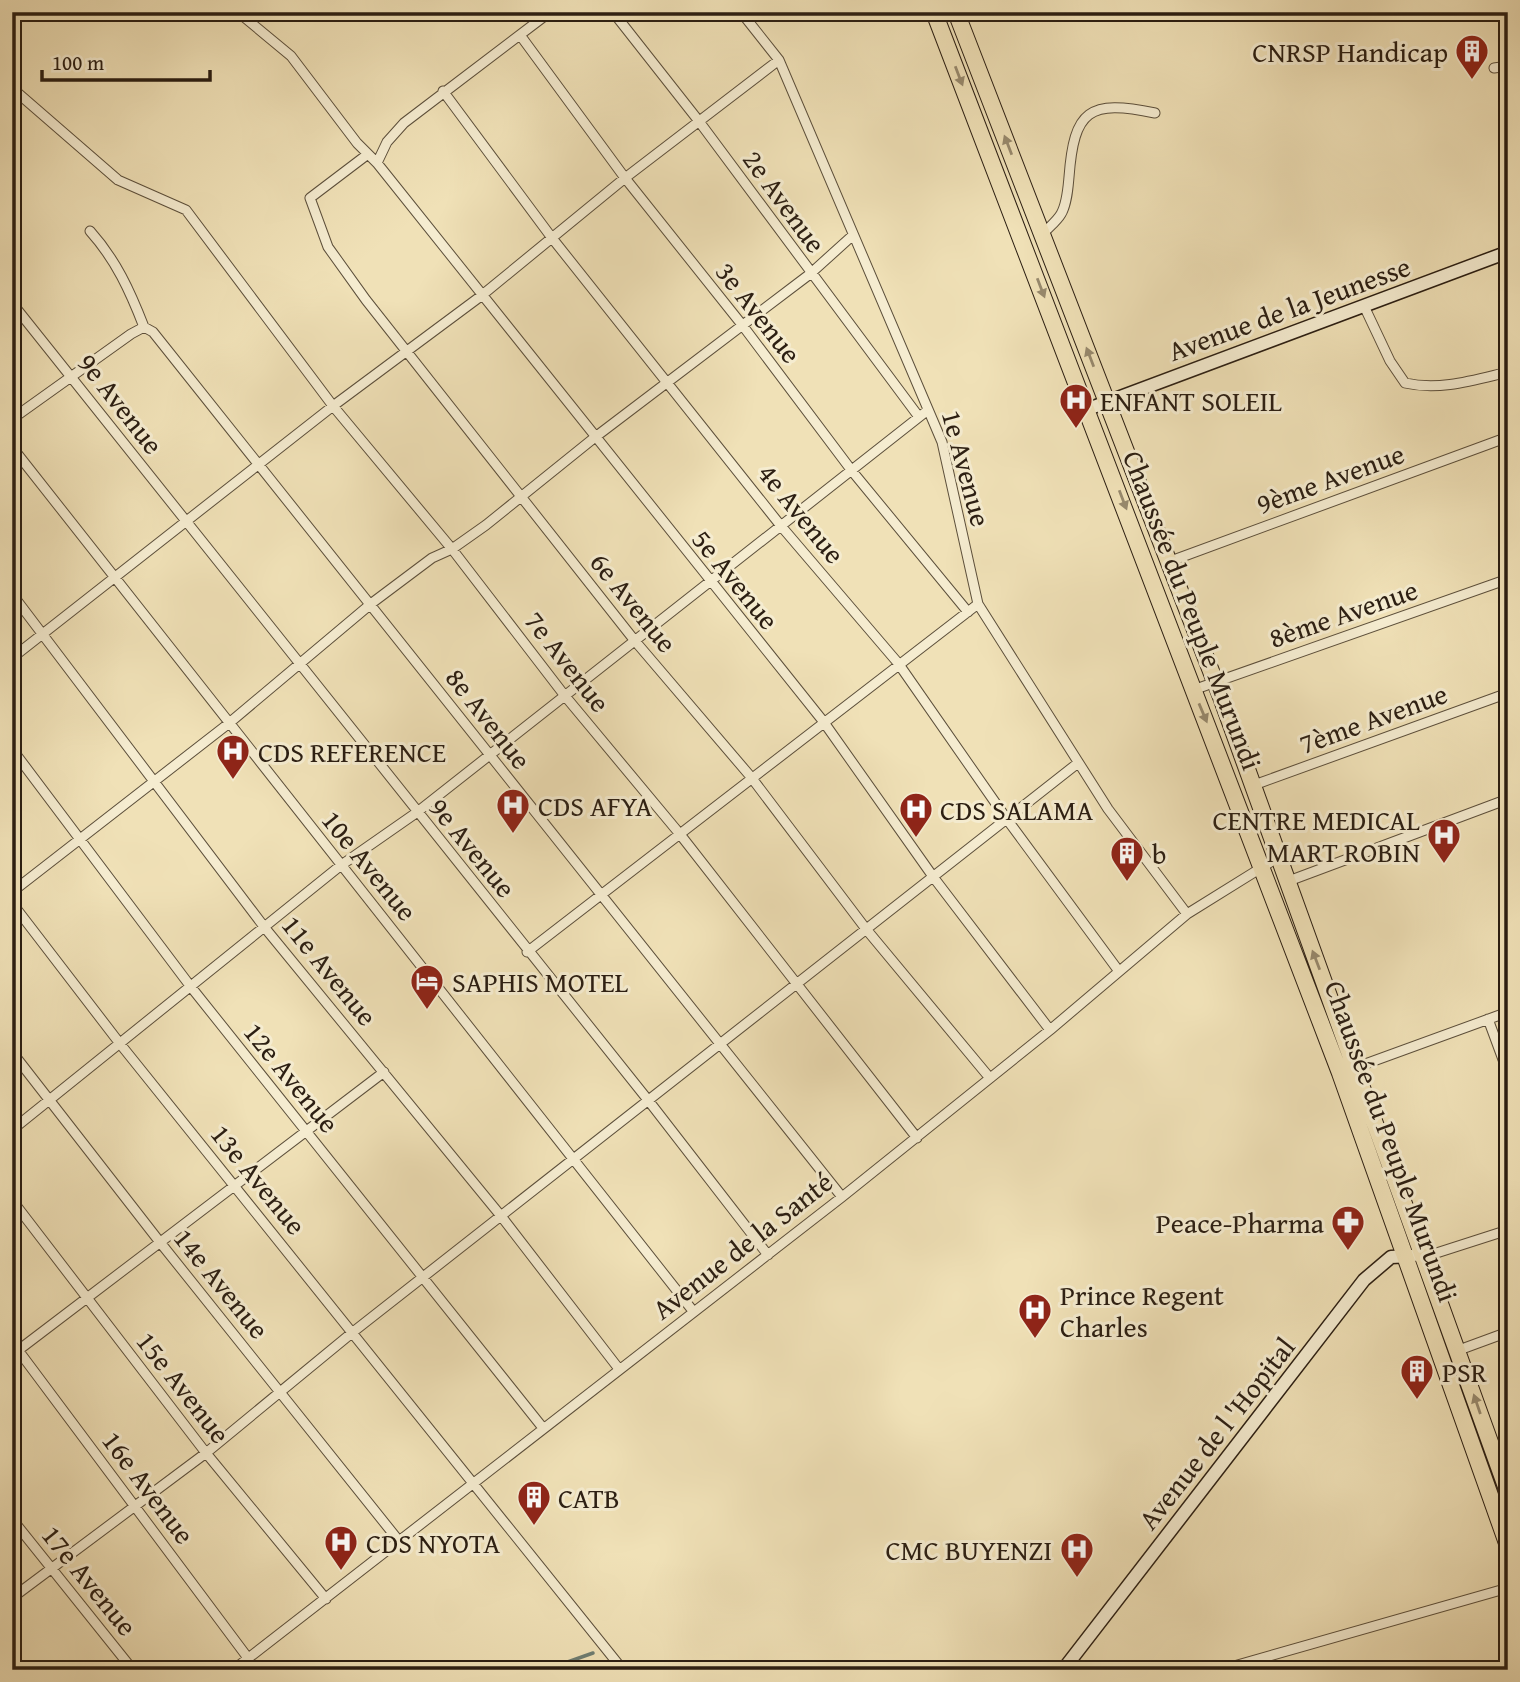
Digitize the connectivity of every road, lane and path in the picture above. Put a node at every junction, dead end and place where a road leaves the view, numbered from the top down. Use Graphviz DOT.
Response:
graph roads {
  1 [pos="238,12"];
  2 [pos="550,12"];
  3 [pos="613,12"];
  4 [pos="741,12"];
  5 [pos="934,12"];
  6 [pos="956,12"];
  7 [pos="520,36"];
  8 [pos="779,60"];
  9 [pos="1508,65"];
  10 [pos="1494,68"];
  11 [pos="12,88"];
  12 [pos="443,91"];
  13 [pos="1155,113"];
  14 [pos="698,120"];
  15 [pos="368,154"];
  16 [pos="377,163"];
  17 [pos="625,178"];
  18 [pos="90,231"];
  19 [pos="1042,234"];
  20 [pos="852,236"];
  21 [pos="552,238"];
  22 [pos="1508,252"];
  23 [pos="810,274"];
  24 [pos="481,296"];
  25 [pos="12,303"];
  26 [pos="1364,306"];
  27 [pos="743,326"];
  28 [pos="148,329"];
  29 [pos="406,351"];
  30 [pos="1508,372"];
  31 [pos="71,376"];
  32 [pos="668,383"];
  33 [pos="1108,401"];
  34 [pos="333,406"];
  35 [pos="1088,409"];
  36 [pos="929,410"];
  37 [pos="919,417"];
  38 [pos="12,419"];
  39 [pos="1508,437"];
  40 [pos="594,438"];
  41 [pos="12,447"];
  42 [pos="259,463"];
  43 [pos="852,471"];
  44 [pos="522,498"];
  45 [pos="186,522"];
  46 [pos="781,526"];
  47 [pos="452,549"];
  48 [pos="1168,562"];
  49 [pos="116,576"];
  50 [pos="1508,579"];
  51 [pos="710,583"];
  52 [pos="12,594"];
  53 [pos="372,603"];
  54 [pos="978,604"];
  55 [pos="968,612"];
  56 [pos="44,635"];
  57 [pos="635,641"];
  58 [pos="12,658"];
  59 [pos="898,663"];
  60 [pos="299,666"];
  61 [pos="1215,682"];
  62 [pos="1193,690"];
  63 [pos="1508,693"];
  64 [pos="565,696"];
  65 [pos="823,721"];
  66 [pos="228,724"];
  67 [pos="12,749"];
  68 [pos="488,757"];
  69 [pos="1078,763"];
  70 [pos="751,777"];
  71 [pos="154,781"];
  72 [pos="1254,785"];
  73 [pos="1508,799"];
  74 [pos="416,813"];
  75 [pos="1006,818"];
  76 [pos="679,833"];
  77 [pos="80,838"];
  78 [pos="1277,858"];
  79 [pos="340,866"];
  80 [pos="1261,866"];
  81 [pos="934,878"];
  82 [pos="1286,882"];
  83 [pos="12,892"];
  84 [pos="601,894"];
  85 [pos="12,903"];
  86 [pos="1187,914"];
  87 [pos="265,928"];
  88 [pos="866,929"];
  89 [pos="527,952"];
  90 [pos="1118,970"];
  91 [pos="796,983"];
  92 [pos="191,987"];
  93 [pos="1508,1012"];
  94 [pos="1488,1019"];
  95 [pos="1050,1030"];
  96 [pos="722,1043"];
  97 [pos="121,1045"];
  98 [pos="12,1052"];
  99 [pos="1357,1067"];
  100 [pos="384,1072"];
  101 [pos="1508,1073"];
  102 [pos="989,1077"];
  103 [pos="51,1100"];
  104 [pos="648,1100"];
  105 [pos="12,1129"];
  106 [pos="307,1133"];
  107 [pos="917,1138"];
  108 [pos="575,1158"];
  109 [pos="236,1186"];
  110 [pos="842,1197"];
  111 [pos="12,1200"];
  112 [pos="501,1216"];
  113 [pos="1508,1230"];
  114 [pos="159,1241"];
  115 [pos="768,1255"];
  116 [pos="1406,1256"];
  117 [pos="1424,1257"];
  118 [pos="425,1277"];
  119 [pos="87,1299"];
  120 [pos="693,1311"];
  121 [pos="353,1332"];
  122 [pos="1508,1332"];
  123 [pos="14,1349"];
  124 [pos="1459,1350"];
  125 [pos="619,1369"];
  126 [pos="281,1393"];
  127 [pos="543,1428"];
  128 [pos="206,1453"];
  129 [pos="474,1481"];
  130 [pos="1508,1492"];
  131 [pos="1501,1499"];
  132 [pos="135,1507"];
  133 [pos="12,1519"];
  134 [pos="399,1541"];
  135 [pos="1508,1546"];
  136 [pos="52,1569"];
  137 [pos="1508,1588"];
  138 [pos="12,1598"];
  139 [pos="326,1598"];
  140 [pos="248,1658"];
  141 [pos="133,1670"];
  142 [pos="233,1670"];
  143 [pos="623,1670"];
  144 [pos="1063,1670"];
  145 [pos="1220,1670"];
  1 -- 15 [label="street"];
  2 -- 7 [label="street"];
  3 -- 14 [label="street, 2e Avenue"];
  4 -- 8 [label="street, 1e Avenue"];
  5 -- 35 [label="highway, Chaussée du Peuple Murundi, one-way"];
  19 -- 6 [label="highway, Chaussée du Peuple Murundi, one-way"];
  7 -- 12 [label="street"];
  7 -- 17 [label="street, 3e Avenue"];
  8 -- 14 [label="street"];
  8 -- 20 [label="street, 1e Avenue"];
  9 -- 10 [label="street"];
  11 -- 34 [label="street, 7e Avenue"];
  12 -- 16 [label="street"];
  12 -- 21 [label="street, 4e Avenue"];
  13 -- 19 [label="street"];
  14 -- 17 [label="street"];
  14 -- 23 [label="street, 2e Avenue"];
  15 -- 16 [label="street"];
  15 -- 29 [label="street, 6e Avenue"];
  16 -- 24 [label="street, 5e Avenue"];
  17 -- 21 [label="street"];
  17 -- 27 [label="street, 3e Avenue"];
  18 -- 28 [label="street, 8e Avenue"];
  33 -- 19 [label="highway, Chaussée du Peuple Murundi, one-way"];
  20 -- 23 [label="street"];
  20 -- 36 [label="street, 1e Avenue"];
  21 -- 24 [label="street"];
  21 -- 32 [label="street, 4e Avenue"];
  22 -- 26 [label="street, Avenue de la Jeunesse"];
  23 -- 27 [label="street"];
  23 -- 37 [label="street, 2e Avenue"];
  24 -- 29 [label="street"];
  24 -- 40 [label="street, 5e Avenue"];
  25 -- 31 [label="street, 9e Avenue"];
  26 -- 30 [label="street"];
  26 -- 33 [label="street, Avenue de la Jeunesse"];
  27 -- 32 [label="street"];
  27 -- 43 [label="street, 3e Avenue"];
  28 -- 31 [label="street"];
  28 -- 42 [label="street, 8e Avenue"];
  29 -- 34 [label="street"];
  29 -- 44 [label="street, 6e Avenue"];
  31 -- 38 [label="street"];
  31 -- 45 [label="street, 9e Avenue"];
  32 -- 40 [label="street"];
  32 -- 46 [label="street, 4e Avenue"];
  33 -- 35 [label="street, Avenue de la Jeunesse"];
  33 -- 48 [label="highway, Chaussée du Peuple Murundi"];
  34 -- 42 [label="street"];
  34 -- 47 [label="street, 7e Avenue"];
  35 -- 62 [label="highway, Chaussée du Peuple Murundi, one-way"];
  36 -- 37 [label="street"];
  36 -- 54 [label="street, 1e Avenue"];
  37 -- 43 [label="street"];
  39 -- 48 [label="street, 9ème Avenue"];
  40 -- 44 [label="street"];
  40 -- 51 [label="street, 5e Avenue"];
  41 -- 49 [label="street, 10e Avenue"];
  42 -- 45 [label="street"];
  42 -- 53 [label="street, 8e Avenue"];
  43 -- 46 [label="street"];
  43 -- 55 [label="street, 3e Avenue"];
  44 -- 47 [label="street"];
  44 -- 57 [label="street, 6e Avenue"];
  45 -- 49 [label="street"];
  45 -- 60 [label="street, 9e Avenue"];
  46 -- 51 [label="street"];
  46 -- 59 [label="street, 4e Avenue"];
  47 -- 53 [label="street"];
  47 -- 64 [label="street, 7e Avenue"];
  48 -- 61 [label="highway, Chaussée du Peuple Murundi"];
  49 -- 56 [label="street"];
  49 -- 66 [label="street, 10e Avenue"];
  50 -- 61 [label="street, 8ème Avenue"];
  51 -- 57 [label="street"];
  51 -- 65 [label="street, 5e Avenue"];
  52 -- 56 [label="street, 11e Avenue"];
  53 -- 60 [label="street"];
  53 -- 68 [label="street, 8e Avenue"];
  54 -- 55 [label="street"];
  54 -- 69 [label="street, 1e Avenue"];
  55 -- 59 [label="street"];
  56 -- 58 [label="street"];
  56 -- 71 [label="street, 11e Avenue"];
  57 -- 64 [label="street"];
  57 -- 70 [label="street, 6e Avenue"];
  59 -- 65 [label="street"];
  59 -- 75 [label="street, 4e Avenue"];
  60 -- 66 [label="street"];
  60 -- 74 [label="street, 9e Avenue"];
  61 -- 62 [label="street, 8ème Avenue"];
  61 -- 72 [label="highway, Chaussée du Peuple Murundi"];
  62 -- 80 [label="highway, Chaussée du Peuple Murundi, one-way"];
  63 -- 72 [label="street, 7ème Avenue"];
  64 -- 68 [label="street"];
  64 -- 76 [label="street, 7e Avenue"];
  65 -- 70 [label="street"];
  65 -- 81 [label="street, 5e Avenue"];
  66 -- 71 [label="street"];
  66 -- 79 [label="street, 10e Avenue"];
  67 -- 77 [label="street, 12e Avenue"];
  68 -- 74 [label="street"];
  68 -- 84 [label="street, 8e Avenue"];
  69 -- 75 [label="street"];
  69 -- 86 [label="street, 1e Avenue"];
  70 -- 76 [label="street"];
  70 -- 88 [label="street, 6e Avenue"];
  71 -- 77 [label="street"];
  71 -- 87 [label="street, 11e Avenue"];
  72 -- 78 [label="highway, Chaussée du Peuple Murundi"];
  73 -- 82 [label="street"];
  74 -- 79 [label="street"];
  74 -- 89 [label="street, 9e Avenue"];
  75 -- 81 [label="street"];
  75 -- 90 [label="street, 4e Avenue"];
  76 -- 84 [label="street"];
  76 -- 91 [label="street, 7e Avenue"];
  77 -- 83 [label="street"];
  77 -- 92 [label="street, 12e Avenue"];
  78 -- 80 [label="street, Avenue de la Santé"];
  78 -- 82 [label="highway, Chaussée du Peuple Murundi"];
  79 -- 87 [label="street"];
  79 -- 108 [label="street, 10e Avenue"];
  80 -- 86 [label="street, Avenue de la Santé"];
  80 -- 116 [label="highway, Chaussée du Peuple Murundi"];
  81 -- 88 [label="street"];
  81 -- 95 [label="street, 5e Avenue"];
  99 -- 82 [label="highway, Chaussée du Peuple Murundi, one-way"];
  84 -- 89 [label="street"];
  84 -- 96 [label="street, 8e Avenue"];
  85 -- 97 [label="street, 13e Avenue"];
  86 -- 90 [label="street, Avenue de la Santé"];
  87 -- 92 [label="street"];
  87 -- 100 [label="street, 11e Avenue"];
  88 -- 91 [label="street"];
  88 -- 102 [label="street, 6e Avenue"];
  89 -- 104 [label="street, 9e Avenue"];
  90 -- 95 [label="street, Avenue de la Santé"];
  91 -- 96 [label="street"];
  91 -- 107 [label="street, 7e Avenue"];
  92 -- 97 [label="street"];
  92 -- 106 [label="street, 12e Avenue"];
  93 -- 94 [label="street"];
  94 -- 99 [label="street"];
  94 -- 101 [label="street"];
  95 -- 102 [label="street, Avenue de la Santé"];
  96 -- 104 [label="street"];
  96 -- 110 [label="street, 8e Avenue"];
  97 -- 103 [label="street"];
  97 -- 109 [label="street, 13e Avenue"];
  98 -- 103 [label="street, 14e Avenue"];
  99 -- 117 [label="highway, Chaussée du Peuple Murundi"];
  100 -- 106 [label="street"];
  100 -- 112 [label="street, 11e Avenue"];
  102 -- 107 [label="street, Avenue de la Santé"];
  103 -- 105 [label="street"];
  103 -- 114 [label="street, 14e Avenue"];
  104 -- 108 [label="street"];
  104 -- 115 [label="street, 9e Avenue"];
  106 -- 109 [label="street"];
  106 -- 118 [label="street, 12e Avenue"];
  107 -- 110 [label="street, Avenue de la Santé"];
  108 -- 112 [label="street"];
  108 -- 120 [label="street, 10e Avenue"];
  109 -- 114 [label="street"];
  109 -- 121 [label="street, 13e Avenue"];
  110 -- 115 [label="street, Avenue de la Santé"];
  111 -- 119 [label="street, 15e Avenue"];
  112 -- 118 [label="street"];
  112 -- 125 [label="street, 11e Avenue"];
  113 -- 117 [label="street"];
  114 -- 119 [label="street"];
  114 -- 126 [label="street, 14e Avenue"];
  115 -- 120 [label="street, Avenue de la Santé"];
  116 -- 117 [label="street, Avenue de l 'Hopital"];
  116 -- 131 [label="highway, Chaussée du Peuple Murundi"];
  116 -- 144 [label="street, Avenue de l 'Hopital"];
  117 -- 124 [label="highway, Chaussée du Peuple Murundi"];
  118 -- 121 [label="street"];
  118 -- 127 [label="street, 12e Avenue"];
  119 -- 123 [label="street"];
  119 -- 128 [label="street, 15e Avenue"];
  120 -- 125 [label="street, Avenue de la Santé"];
  121 -- 126 [label="street"];
  121 -- 129 [label="street, 13e Avenue"];
  122 -- 124 [label="street"];
  123 -- 132 [label="street, 16e Avenue"];
  130 -- 124 [label="highway, Chaussée du Peuple Murundi, one-way"];
  125 -- 127 [label="street, Avenue de la Santé"];
  126 -- 128 [label="street"];
  126 -- 134 [label="street, 14e Avenue"];
  127 -- 129 [label="street, Avenue de la Santé"];
  128 -- 132 [label="street"];
  128 -- 139 [label="street, 15e Avenue"];
  129 -- 134 [label="street, Avenue de la Santé"];
  129 -- 143 [label="street, 13e Avenue"];
  131 -- 135 [label="highway, Chaussée du Peuple Murundi"];
  132 -- 136 [label="street"];
  132 -- 140 [label="street, 16e Avenue"];
  133 -- 136 [label="street, 17e Avenue"];
  134 -- 139 [label="street, Avenue de la Santé"];
  136 -- 138 [label="street"];
  136 -- 141 [label="street, 17e Avenue"];
  137 -- 145 [label="street"];
  139 -- 140 [label="street, Avenue de la Santé"];
  140 -- 142 [label="street, Avenue de la Santé"];
}
